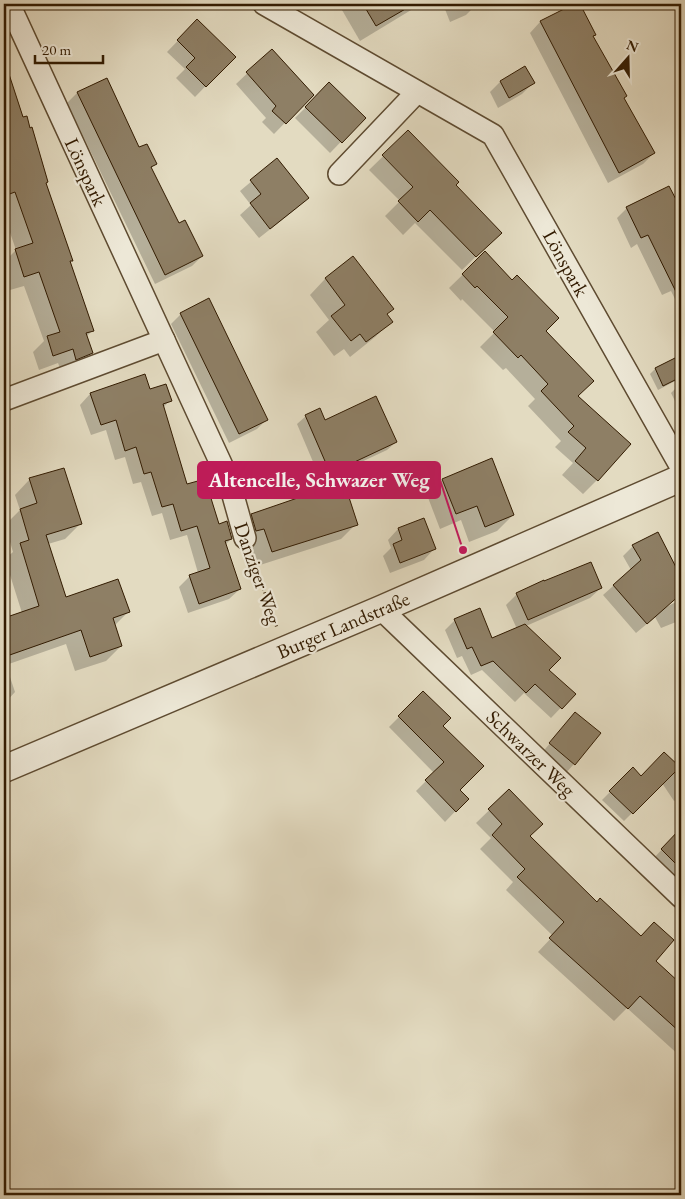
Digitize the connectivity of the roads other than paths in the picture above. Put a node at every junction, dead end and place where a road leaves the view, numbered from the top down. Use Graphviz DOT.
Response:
graph roads {
  1 [pos="9,4"];
  2 [pos="269,5"];
  3 [pos="417,92"];
  4 [pos="339,174"];
  5 [pos="164,340"];
  6 [pos="4,400"];
  7 [pos="681,467"];
  8 [pos="681,478"];
  9 [pos="229,481"];
  10 [pos="245,538"];
  11 [pos="382,609"];
  12 [pos="4,769"];
  13 [pos="681,897"];
  1 -- 5 [label="street, Lönspark"];
  2 -- 3 [label="street, Lönspark"];
  3 -- 4 [label="street"];
  3 -- 7 [label="street, Lönspark"];
  5 -- 6 [label="street"];
  5 -- 9 [label="street, Lönspark"];
  8 -- 11 [label="street, Burger Landstraße"];
  9 -- 10 [label="street, Danziger Weg"];
  11 -- 12 [label="street, Burger Landstraße"];
  11 -- 13 [label="street, Schwarzer Weg"];
}
